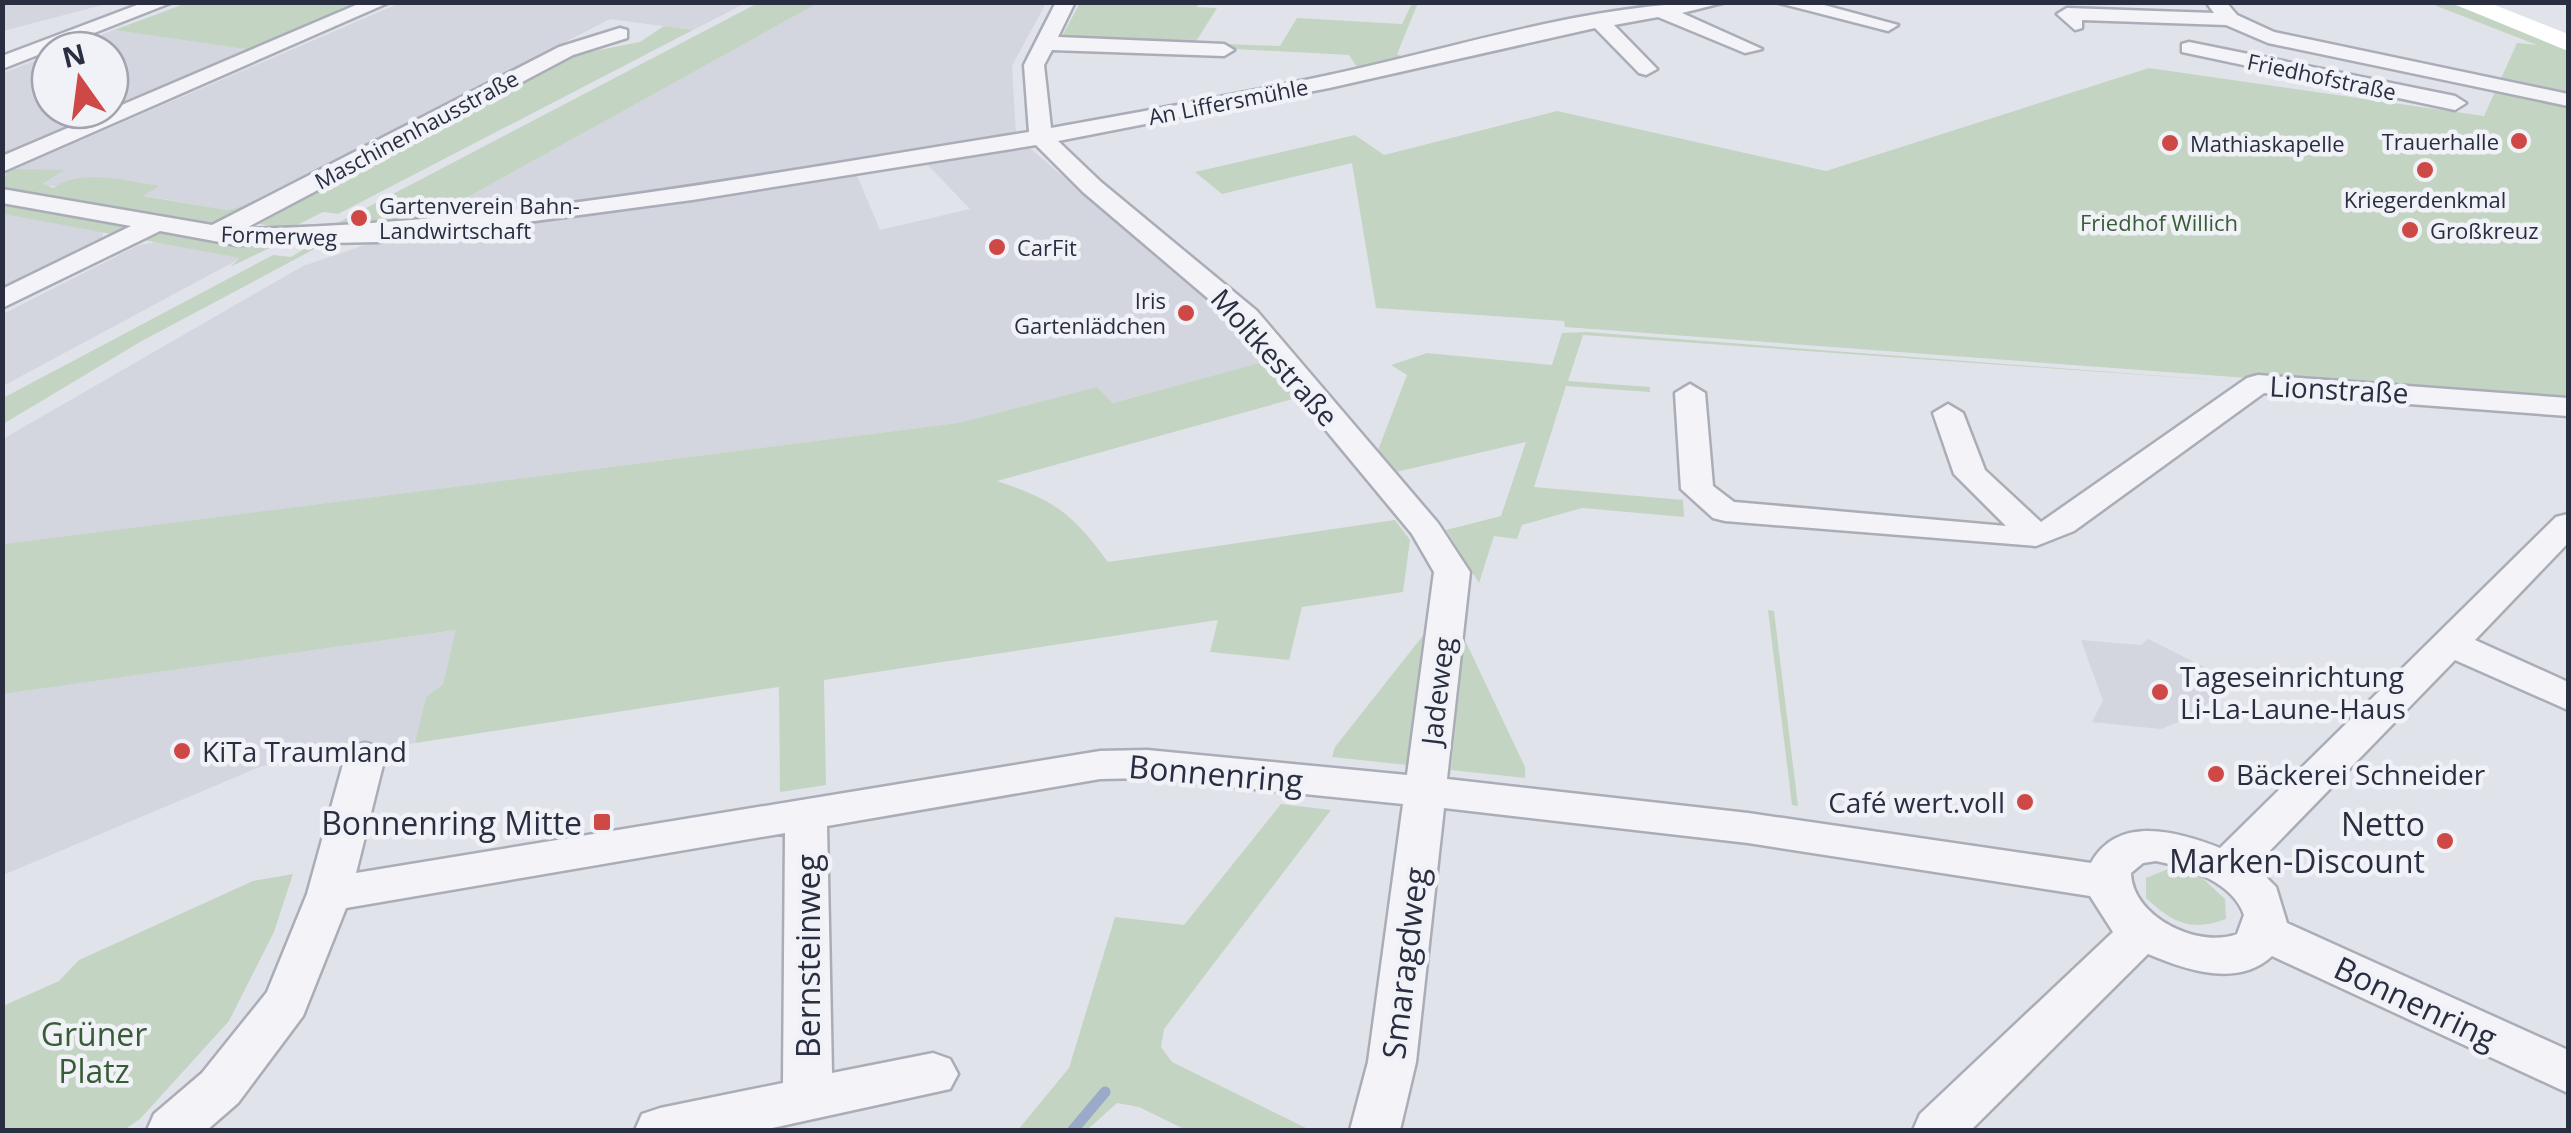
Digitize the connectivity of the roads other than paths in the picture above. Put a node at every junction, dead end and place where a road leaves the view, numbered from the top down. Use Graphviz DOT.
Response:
graph roads {
  1 [pos="164,2"];
  2 [pos="381,2"];
  3 [pos="1066,2"];
  4 [pos="1717,2"];
  5 [pos="1784,2"];
  6 [pos="2462,2"];
  7 [pos="1694,4"];
  8 [pos="1518,11"];
  9 [pos="1658,11"];
  10 [pos="2222,11"];
  11 [pos="1599,20"];
  12 [pos="2075,24"];
  13 [pos="1888,25"];
  14 [pos="97,27"];
  15 [pos="25,31"];
  16 [pos="1535,33"];
  17 [pos="620,34"];
  18 [pos="2568,43"];
  19 [pos="1043,44"];
  20 [pos="2189,48"];
  21 [pos="1752,49"];
  22 [pos="1224,50"];
  23 [pos="2,63"];
  24 [pos="1646,69"];
  25 [pos="2468,80"];
  26 [pos="2568,86"];
  27 [pos="2533,93"];
  28 [pos="2568,100"];
  29 [pos="1041,136"];
  30 [pos="2,165"];
  31 [pos="854,168"];
  32 [pos="2,196"];
  33 [pos="155,224"];
  34 [pos="215,234"];
  35 [pos="2,300"];
  36 [pos="1690,393"];
  37 [pos="2568,407"];
  38 [pos="1948,413"];
  39 [pos="2568,524"];
  40 [pos="2036,536"];
  41 [pos="1449,588"];
  42 [pos="2450,643"];
  43 [pos="2568,697"];
  44 [pos="366,757"];
  45 [pos="1425,794"];
  46 [pos="806,813"];
  47 [pos="2228,868"];
  48 [pos="2107,882"];
  49 [pos="329,894"];
  50 [pos="2143,931"];
  51 [pos="2264,932"];
  52 [pos="2568,1072"];
  53 [pos="933,1074"];
  54 [pos="808,1098"];
  55 [pos="172,1130"];
  56 [pos="660,1130"];
  57 [pos="1375,1130"];
  58 [pos="1938,1130"];
  1 -- 14 [label="street"];
  2 -- 30 [label="street"];
  3 -- 19 [label="street"];
  4 -- 7 [label="street, An Liffersmühle"];
  5 -- 13 [label="street"];
  6 -- 18 [label="main road"];
  7 -- 9 [label="street, An Liffersmühle"];
  8 -- 16 [label="street"];
  9 -- 11 [label="street, An Liffersmühle"];
  9 -- 21 [label="street"];
  10 -- 12 [label="street"];
  10 -- 25 [label="street, Friedhofstraße"];
  11 -- 16 [label="street, An Liffersmühle"];
  11 -- 24 [label="street"];
  14 -- 15 [label="street"];
  14 -- 23 [label="street"];
  16 -- 29 [label="street, An Liffersmühle"];
  17 -- 34 [label="street, Maschinenhausstraße"];
  19 -- 22 [label="street"];
  19 -- 29 [label="street"];
  20 -- 25 [label="street, Friedhofstraße"];
  25 -- 27 [label="street, Friedhofstraße"];
  26 -- 27 [label="street, Friedhofstraße"];
  27 -- 28 [label="street, Friedhofstraße"];
  29 -- 31 [label="street, An Liffersmühle"];
  29 -- 41 [label="street, Moltkestraße"];
  31 -- 34 [label="street, Formerweg"];
  32 -- 33 [label="street, Formerweg"];
  33 -- 34 [label="street, Formerweg"];
  33 -- 35 [label="street"];
  36 -- 40 [label="street"];
  37 -- 40 [label="street, Lionstraße"];
  38 -- 40 [label="street"];
  39 -- 42 [label="street"];
  41 -- 45 [label="street, Jadeweg"];
  42 -- 43 [label="street"];
  42 -- 47 [label="street"];
  44 -- 49 [label="street"];
  45 -- 46 [label="street, Bonnenring"];
  45 -- 48 [label="street, Bonnenring"];
  45 -- 57 [label="street, Smaragdweg"];
  46 -- 49 [label="street, Bonnenring"];
  46 -- 54 [label="street, Bernsteinweg"];
  47 -- 48 [label="street"];
  47 -- 51 [label="street"];
  48 -- 50 [label="street"];
  49 -- 55 [label="street"];
  50 -- 51 [label="street"];
  50 -- 58 [label="street"];
  51 -- 52 [label="street, Bonnenring"];
  53 -- 54 [label="street, Bernsteinweg"];
  54 -- 56 [label="street, Bernsteinweg"];
}
